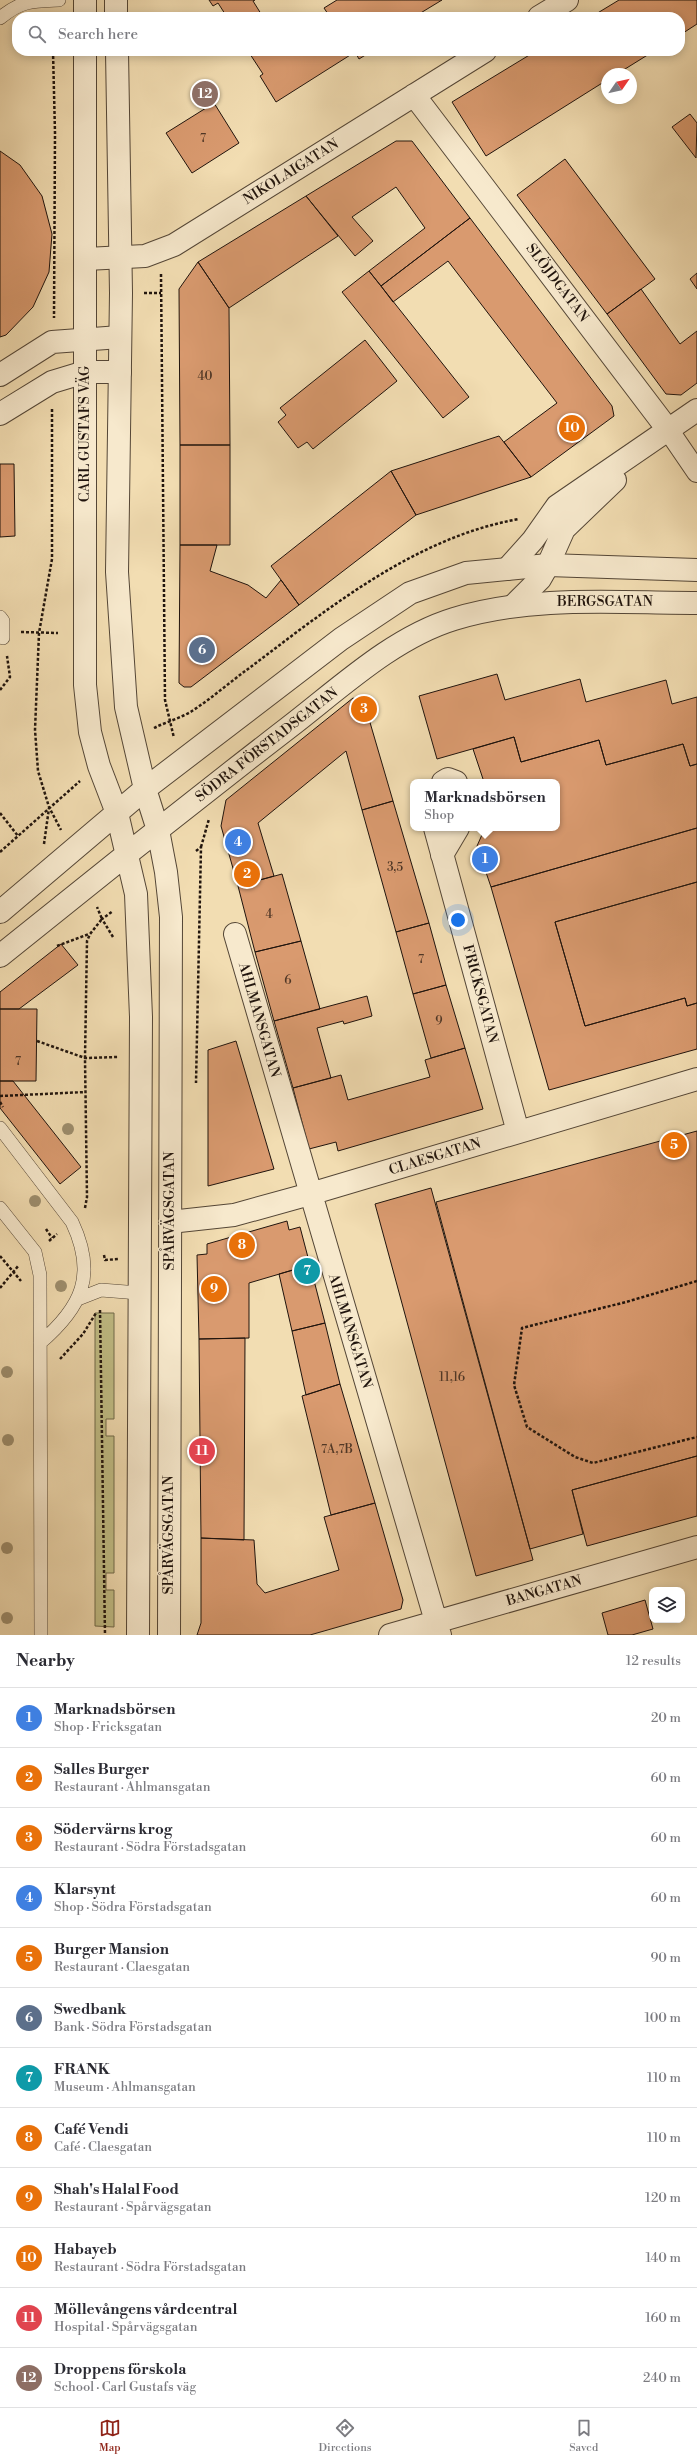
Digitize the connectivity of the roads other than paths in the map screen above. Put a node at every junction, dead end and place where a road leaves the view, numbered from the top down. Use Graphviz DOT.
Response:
graph roads {
  1 [pos="59,0"];
  2 [pos="85,0"];
  3 [pos="116,0"];
  4 [pos="567,0"];
  5 [pos="6,9"];
  6 [pos="85,12"];
  7 [pos="116,12"];
  8 [pos="548,12"];
  9 [pos="85,56"];
  10 [pos="117,56"];
  11 [pos="477,56"];
  12 [pos="414,95"];
  13 [pos="86,258"];
  14 [pos="120,258"];
  15 [pos="120,336"];
  16 [pos="85,338"];
  17 [pos="85,372"];
  18 [pos="120,372"];
  19 [pos="0,375"];
  20 [pos="697,410"];
  21 [pos="0,414"];
  22 [pos="669,431"];
  23 [pos="697,472"];
  24 [pos="548,565"];
  25 [pos="507,569"];
  26 [pos="697,570"];
  27 [pos="697,602"];
  28 [pos="514,605"];
  29 [pos="0,617"];
  30 [pos="4,638"];
  31 [pos="145,789"];
  32 [pos="117,813"];
  33 [pos="158,830"];
  34 [pos="436,831"];
  35 [pos="456,831"];
  36 [pos="127,854"];
  37 [pos="442,855"];
  38 [pos="0,912"];
  39 [pos="235,934"];
  40 [pos="0,956"];
  41 [pos="697,1079"];
  42 [pos="0,1128"];
  43 [pos="518,1132"];
  44 [pos="310,1194"];
  45 [pos="0,1208"];
  46 [pos="170,1222"];
  47 [pos="139,1293"];
  48 [pos="78,1299"];
  49 [pos="40,1343"];
  50 [pos="697,1547"];
  51 [pos="439,1628"];
  52 [pos="41,1635"];
  53 [pos="138,1635"];
  54 [pos="169,1635"];
  55 [pos="390,1635"];
  1 -- 5 [label="lane"];
  2 -- 6 [label="street"];
  3 -- 7 [label="street"];
  4 -- 8 [label="street"];
  9 -- 13 [label="street, CARL GUSTAFS VÄG"];
  10 -- 14 [label="street"];
  11 -- 12 [label="street, NIKOLAIGATAN"];
  12 -- 14 [label="street, NIKOLAIGATAN"];
  12 -- 22 [label="street, SLÖJDGATAN"];
  13 -- 14 [label="street, NIKOLAIGATAN"];
  13 -- 16 [label="street, CARL GUSTAFS VÄG"];
  14 -- 15 [label="street"];
  15 -- 16 [label="street"];
  15 -- 18 [label="street"];
  16 -- 17 [label="street, CARL GUSTAFS VÄG"];
  16 -- 19 [label="street"];
  17 -- 18 [label="street"];
  17 -- 21 [label="street"];
  17 -- 32 [label="street, CARL GUSTAFS VÄG"];
  18 -- 31 [label="street"];
  20 -- 22 [label="street"];
  22 -- 23 [label="street, SLÖJDGATAN"];
  22 -- 24 [label="street"];
  22 -- 25 [label="street"];
  24 -- 25 [label="street"];
  24 -- 26 [label="street"];
  24 -- 28 [label="street"];
  25 -- 31 [label="street"];
  27 -- 28 [label="street, BERGSGATAN"];
  28 -- 33 [label="street, SÖDRA FÖRSTADSGATAN"];
  29 -- 30 [label="lane"];
  31 -- 32 [label="street"];
  31 -- 33 [label="street, SPÅRVÄGSGATAN"];
  32 -- 36 [label="street"];
  32 -- 38 [label="street"];
  33 -- 36 [label="street, SÖDRA FÖRSTADSGATAN"];
  33 -- 46 [label="street, SPÅRVÄGSGATAN"];
  34 -- 37 [label="street, FRICKSGATAN"];
  35 -- 37 [label="street"];
  36 -- 40 [label="street, SÖDRA FÖRSTADSGATAN"];
  36 -- 47 [label="street"];
  37 -- 43 [label="street, FRICKSGATAN"];
  39 -- 44 [label="street, AHLMANSGATAN"];
  41 -- 43 [label="street, CLAESGATAN"];
  42 -- 48 [label="lane"];
  43 -- 44 [label="street, CLAESGATAN"];
  44 -- 46 [label="street, CLAESGATAN"];
  44 -- 51 [label="street, AHLMANSGATAN"];
  45 -- 49 [label="lane"];
  46 -- 54 [label="street, SPÅRVÄGSGATAN"];
  47 -- 48 [label="lane"];
  47 -- 53 [label="street"];
  48 -- 49 [label="lane"];
  49 -- 52 [label="lane"];
  50 -- 51 [label="street, BANGATAN"];
  51 -- 55 [label="street, BANGATAN"];
}
